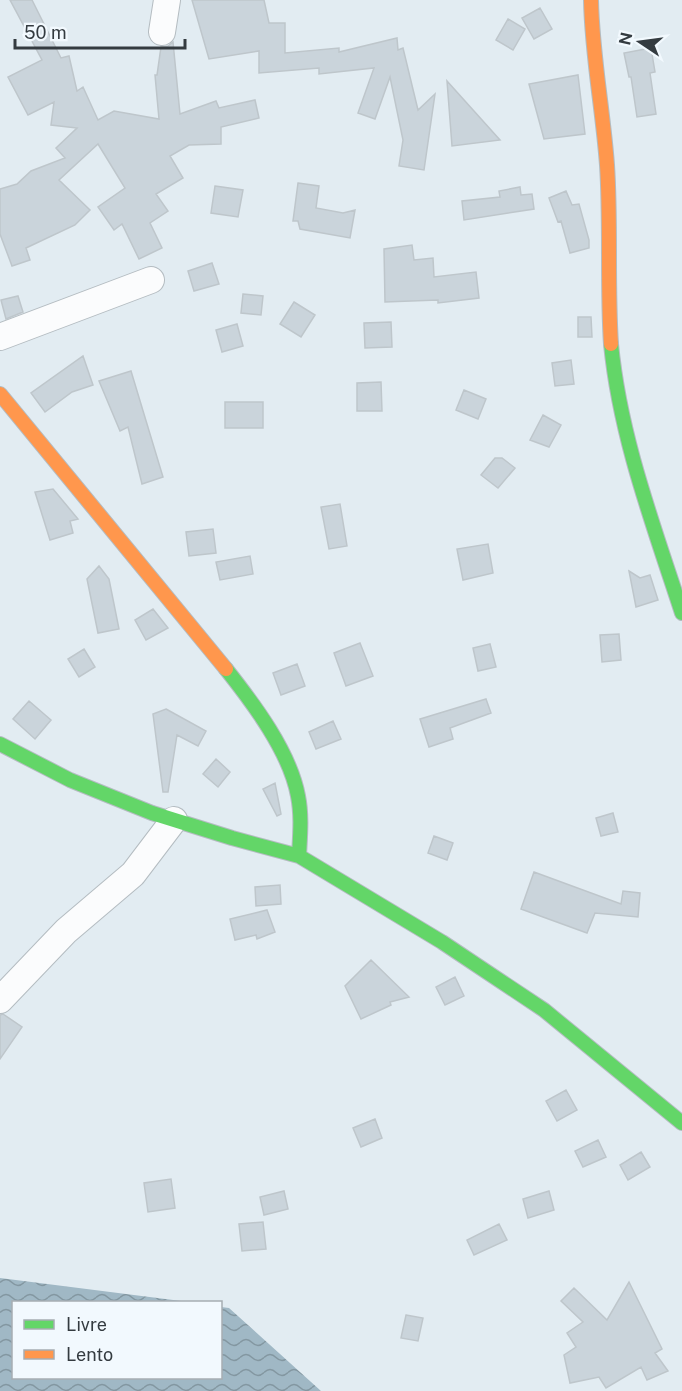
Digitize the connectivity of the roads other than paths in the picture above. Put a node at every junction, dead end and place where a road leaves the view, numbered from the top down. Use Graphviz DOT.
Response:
graph roads {
  1 [pos="167,0"];
  2 [pos="591,0"];
  3 [pos="162,32"];
  4 [pos="151,280"];
  5 [pos="0,337"];
  6 [pos="0,394"];
  7 [pos="682,613"];
  8 [pos="0,744"];
  9 [pos="174,820"];
  10 [pos="299,856"];
  11 [pos="0,1000"];
  12 [pos="682,1123"];
  1 -- 3 [label="street"];
  2 -- 7 [label="street"];
  4 -- 5 [label="street"];
  6 -- 10 [label="street"];
  8 -- 9 [label="street"];
  9 -- 10 [label="street"];
  9 -- 11 [label="street"];
  10 -- 12 [label="street"];
}
